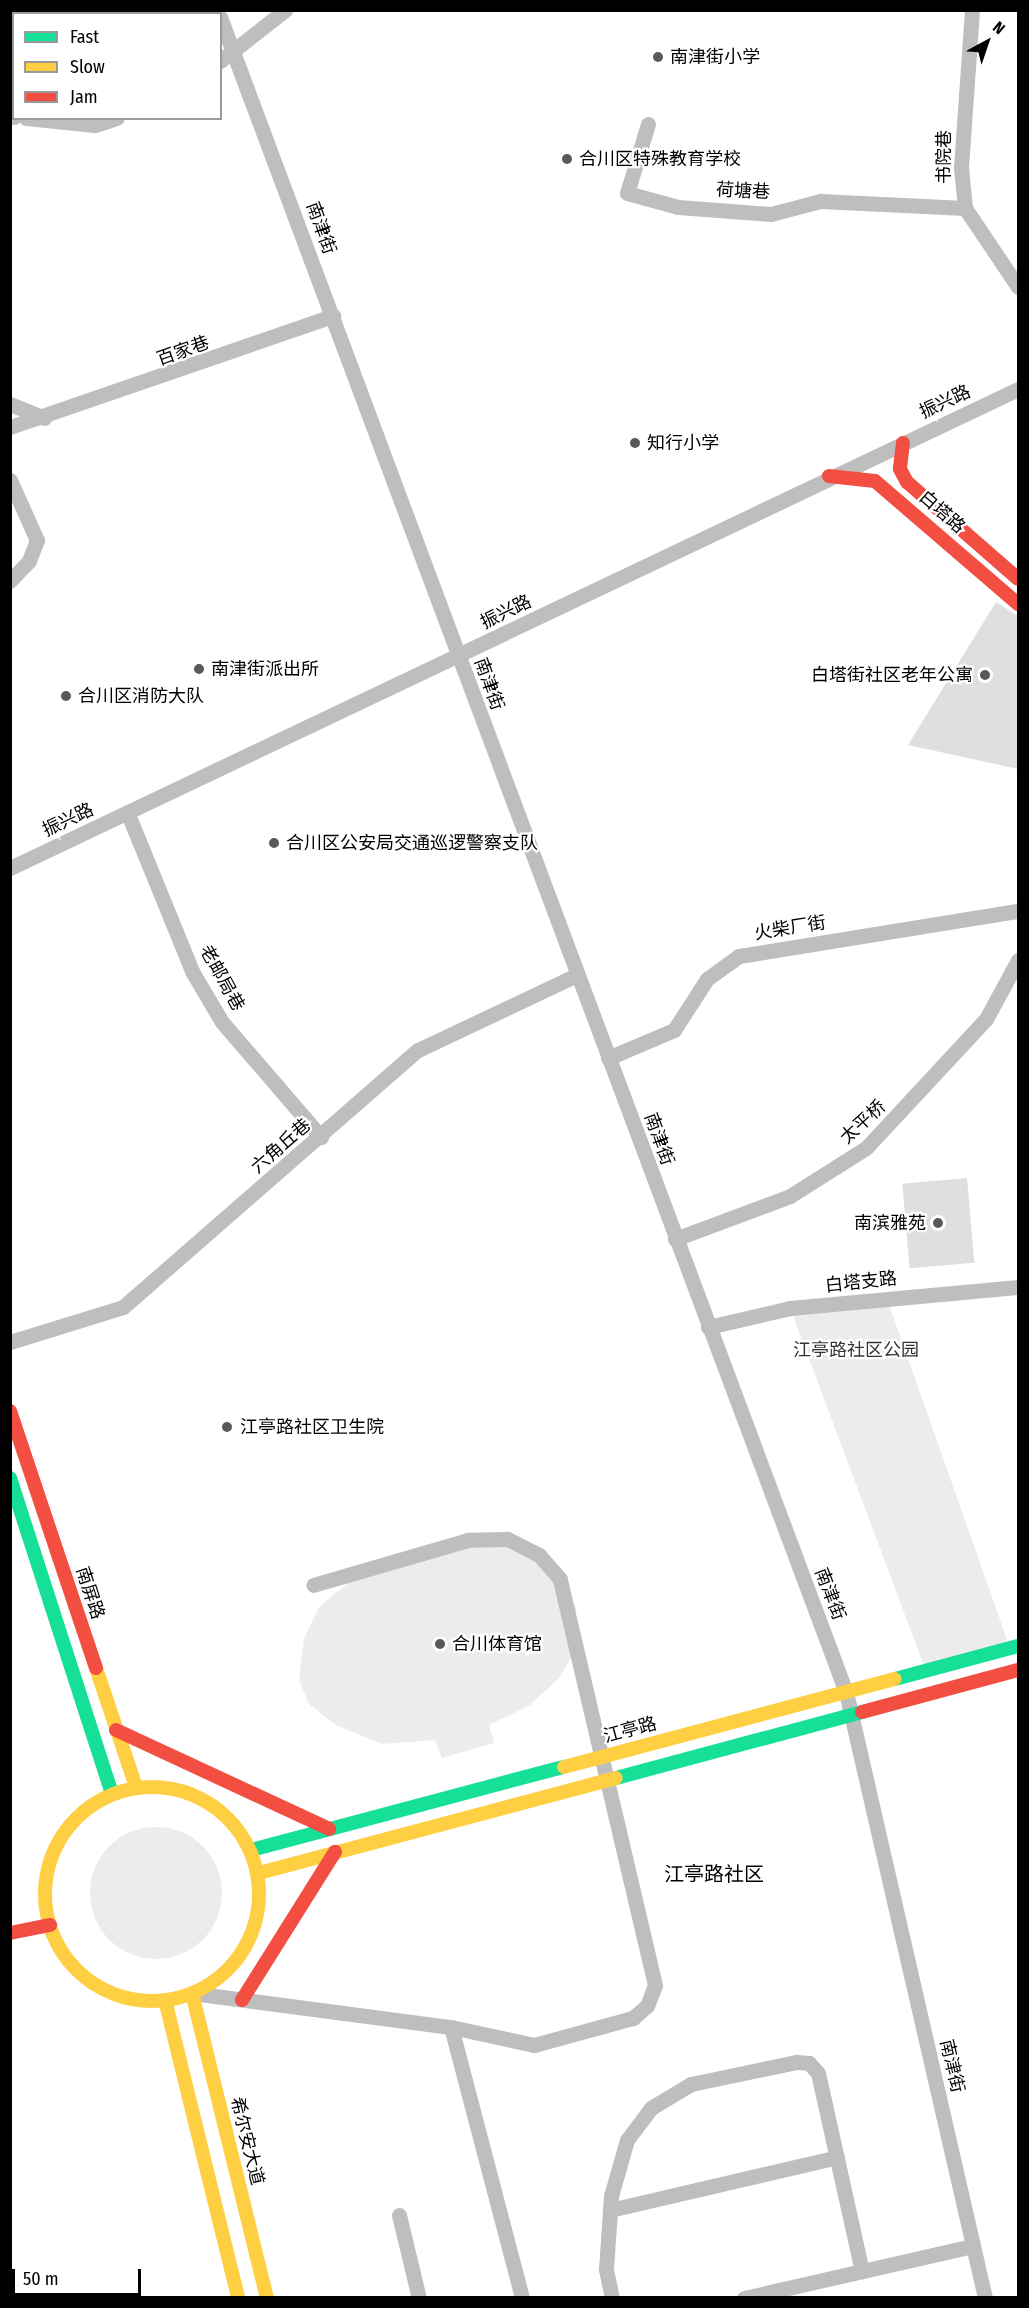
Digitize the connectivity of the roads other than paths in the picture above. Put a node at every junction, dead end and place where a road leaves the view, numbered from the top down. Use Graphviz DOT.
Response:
graph roads {
  1 [pos="285,10"];
  2 [pos="972,10"];
  3 [pos="222,21"];
  4 [pos="235,50"];
  5 [pos="222,60"];
  6 [pos="46,120"];
  7 [pos="111,120"];
  8 [pos="648,124"];
  9 [pos="965,208"];
  10 [pos="1018,287"];
  11 [pos="333,316"];
  12 [pos="1018,389"];
  13 [pos="10,405"];
  14 [pos="44,418"];
  15 [pos="10,428"];
  16 [pos="903,442"];
  17 [pos="829,476"];
  18 [pos="10,480"];
  19 [pos="1018,579"];
  20 [pos="10,581"];
  21 [pos="1018,604"];
  22 [pos="458,657"];
  23 [pos="128,814"];
  24 [pos="10,868"];
  25 [pos="1018,911"];
  26 [pos="1018,960"];
  27 [pos="577,975"];
  28 [pos="608,1058"];
  29 [pos="321,1137"];
  30 [pos="675,1239"];
  31 [pos="1018,1287"];
  32 [pos="708,1327"];
  33 [pos="10,1342"];
  34 [pos="10,1411"];
  35 [pos="10,1478"];
  36 [pos="313,1585"];
  37 [pos="1018,1646"];
  38 [pos="1018,1670"];
  39 [pos="846,1692"];
  40 [pos="852,1715"];
  41 [pos="116,1730"];
  42 [pos="600,1757"];
  43 [pos="606,1780"];
  44 [pos="136,1787"];
  45 [pos="112,1794"];
  46 [pos="329,1829"];
  47 [pos="251,1850"];
  48 [pos="335,1852"];
  49 [pos="259,1873"];
  50 [pos="50,1924"];
  51 [pos="10,1933"];
  52 [pos="192,1994"];
  53 [pos="165,2000"];
  54 [pos="242,2000"];
  55 [pos="451,2027"];
  56 [pos="837,2157"];
  57 [pos="610,2210"];
  58 [pos="399,2215"];
  59 [pos="973,2246"];
  60 [pos="862,2271"];
  61 [pos="238,2298"];
  62 [pos="267,2298"];
  63 [pos="418,2298"];
  64 [pos="522,2298"];
  65 [pos="612,2298"];
  66 [pos="744,2298"];
  67 [pos="985,2298"];
  1 -- 4 [label="street"];
  2 -- 9 [label="street, 书院巷"];
  3 -- 4 [label="street, 南津街"];
  4 -- 5 [label="street"];
  4 -- 11 [label="street, 南津街"];
  6 -- 7 [label="street"];
  8 -- 9 [label="street, 荷塘巷"];
  9 -- 10 [label="street, 书院巷"];
  11 -- 14 [label="street, 百家巷"];
  11 -- 22 [label="street, 南津街"];
  12 -- 16 [label="street, 振兴路"];
  13 -- 14 [label="street"];
  14 -- 15 [label="street, 百家巷"];
  16 -- 17 [label="street, 振兴路"];
  16 -- 19 [label="street, 白塔路"];
  17 -- 21 [label="street, 白塔路"];
  17 -- 22 [label="street, 振兴路"];
  18 -- 20 [label="street"];
  22 -- 23 [label="street, 振兴路"];
  22 -- 27 [label="street, 南津街"];
  23 -- 24 [label="street, 振兴路"];
  23 -- 29 [label="street, 老邮局巷"];
  25 -- 28 [label="street, 火柴厂街"];
  26 -- 30 [label="street, 太平桥"];
  27 -- 28 [label="street, 南津街"];
  27 -- 29 [label="street, 六角丘巷"];
  28 -- 30 [label="street, 南津街"];
  29 -- 33 [label="street, 六角丘巷"];
  30 -- 32 [label="street, 南津街"];
  31 -- 32 [label="street, 白塔支路"];
  32 -- 39 [label="street, 南津街"];
  34 -- 41 [label="street, 南屏路"];
  35 -- 45 [label="street"];
  36 -- 42 [label="street"];
  37 -- 39 [label="street, 江亭路"];
  38 -- 40 [label="street"];
  39 -- 40 [label="street, 南津街"];
  39 -- 42 [label="street, 江亭路"];
  40 -- 43 [label="street"];
  40 -- 59 [label="street, 南津街"];
  41 -- 44 [label="street, 南屏路"];
  41 -- 46 [label="street"];
  42 -- 43 [label="street"];
  42 -- 46 [label="street, 江亭路"];
  43 -- 48 [label="street"];
  43 -- 55 [label="street"];
  44 -- 45 [label="street"];
  44 -- 47 [label="street"];
  45 -- 50 [label="street"];
  46 -- 47 [label="street, 江亭路"];
  47 -- 49 [label="street"];
  48 -- 49 [label="street"];
  48 -- 54 [label="street"];
  49 -- 52 [label="street"];
  50 -- 51 [label="street"];
  50 -- 53 [label="street"];
  52 -- 53 [label="street"];
  52 -- 54 [label="street"];
  52 -- 62 [label="street, 希尔安大道"];
  53 -- 61 [label="street"];
  54 -- 55 [label="street"];
  55 -- 64 [label="street"];
  56 -- 57 [label="street"];
  56 -- 57 [label="street"];
  56 -- 60 [label="street"];
  57 -- 65 [label="street"];
  58 -- 63 [label="street"];
  59 -- 60 [label="street"];
  59 -- 67 [label="street, 南津街"];
  60 -- 66 [label="street"];
}
